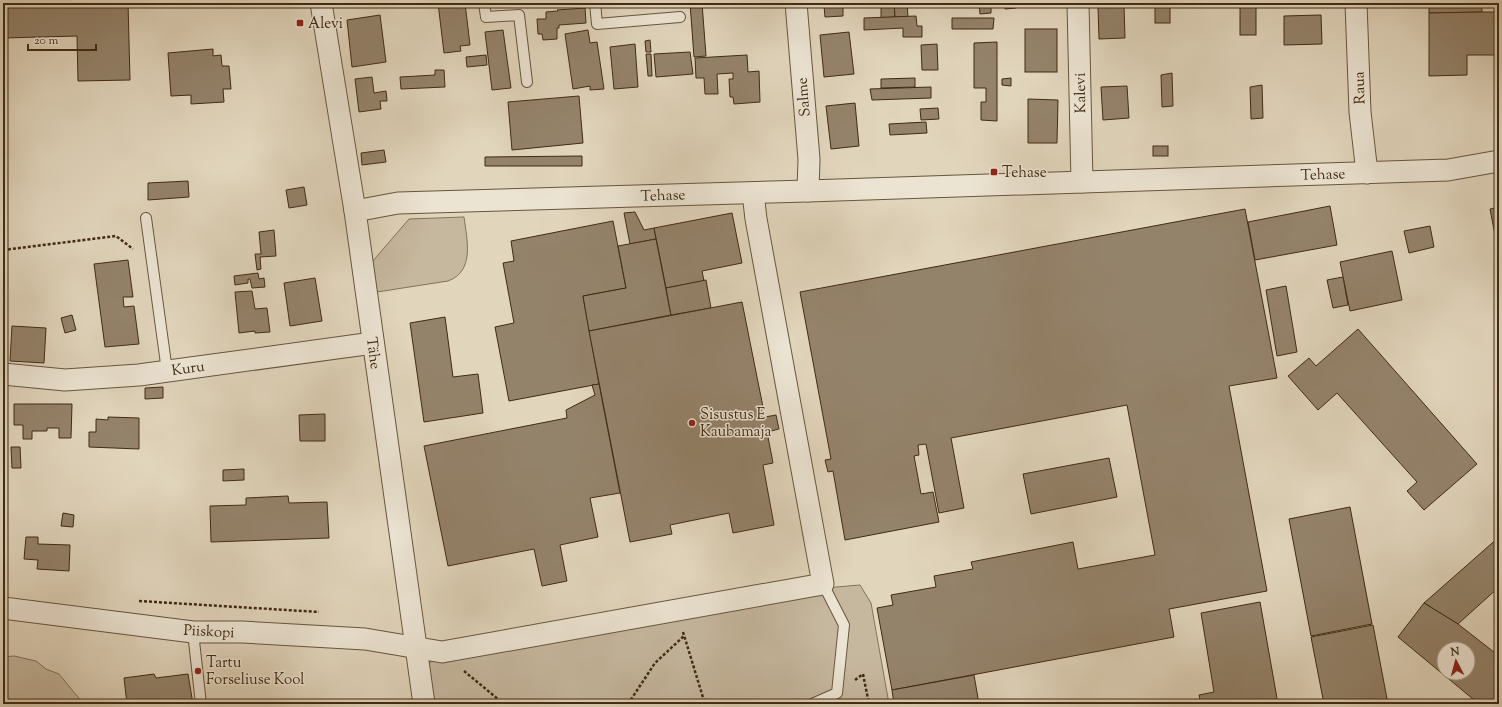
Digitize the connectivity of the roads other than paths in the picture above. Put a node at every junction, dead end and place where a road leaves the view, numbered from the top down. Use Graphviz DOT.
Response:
graph roads {
  1 [pos="321,3"];
  2 [pos="484,3"];
  3 [pos="595,3"];
  4 [pos="796,3"];
  5 [pos="1078,3"];
  6 [pos="1356,3"];
  7 [pos="680,17"];
  8 [pos="527,82"];
  9 [pos="1499,161"];
  10 [pos="1367,173"];
  11 [pos="1082,182"];
  12 [pos="808,191"];
  13 [pos="753,193"];
  14 [pos="355,211"];
  15 [pos="146,218"];
  16 [pos="373,343"];
  17 [pos="167,371"];
  18 [pos="3,374"];
  19 [pos="823,584"];
  20 [pos="3,608"];
  21 [pos="193,632"];
  22 [pos="416,647"];
  23 [pos="201,704"];
  24 [pos="424,704"];
  25 [pos="812,704"];
  1 -- 14 [label="street, Tähe"];
  2 -- 8 [label="lane"];
  3 -- 7 [label="lane"];
  4 -- 12 [label="street, Salme"];
  5 -- 11 [label="street, Kalevi"];
  6 -- 10 [label="street, Raua"];
  9 -- 10 [label="street, Tehase"];
  10 -- 11 [label="street, Tehase"];
  11 -- 12 [label="street, Tehase"];
  12 -- 13 [label="street, Tehase"];
  13 -- 14 [label="street, Tehase"];
  13 -- 19 [label="street"];
  14 -- 16 [label="street, Tähe"];
  15 -- 17 [label="lane"];
  16 -- 17 [label="street, Kuru"];
  16 -- 22 [label="street, Tähe"];
  17 -- 18 [label="street, Kuru"];
  19 -- 22 [label="street, Piiskopi"];
  19 -- 25 [label="lane"];
  20 -- 21 [label="street, Piiskopi"];
  21 -- 22 [label="street, Piiskopi"];
  21 -- 23 [label="lane"];
  22 -- 24 [label="street, Tähe"];
}
